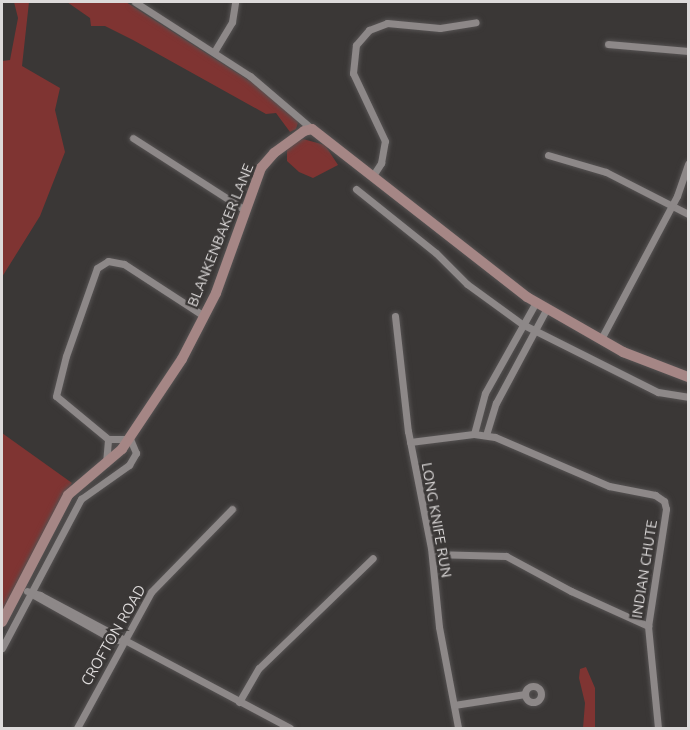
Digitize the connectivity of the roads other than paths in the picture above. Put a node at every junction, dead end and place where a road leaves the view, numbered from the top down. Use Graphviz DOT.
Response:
graph roads {
  1 [pos="135,2"];
  2 [pos="235,2"];
  3 [pos="476,22"];
  4 [pos="608,44"];
  5 [pos="213,51"];
  6 [pos="688,51"];
  7 [pos="312,129"];
  8 [pos="133,138"];
  9 [pos="548,155"];
  10 [pos="688,164"];
  11 [pos="372,177"];
  12 [pos="356,189"];
  13 [pos="672,205"];
  14 [pos="245,210"];
  15 [pos="688,214"];
  16 [pos="536,302"];
  17 [pos="547,308"];
  18 [pos="204,316"];
  19 [pos="395,316"];
  20 [pos="522,324"];
  21 [pos="535,331"];
  22 [pos="601,339"];
  23 [pos="494,376"];
  24 [pos="688,377"];
  25 [pos="507,383"];
  26 [pos="688,397"];
  27 [pos="474,434"];
  28 [pos="486,435"];
  29 [pos="108,439"];
  30 [pos="130,439"];
  31 [pos="410,442"];
  32 [pos="105,463"];
  33 [pos="232,509"];
  34 [pos="432,554"];
  35 [pos="373,558"];
  36 [pos="25,590"];
  37 [pos="2,622"];
  38 [pos="648,626"];
  39 [pos="123,641"];
  40 [pos="2,648"];
  41 [pos="525,694"];
  42 [pos="239,702"];
  43 [pos="454,705"];
  44 [pos="77,729"];
  45 [pos="290,729"];
  46 [pos="458,729"];
  47 [pos="658,729"];
  1 -- 5 [label="street"];
  2 -- 5 [label="street"];
  3 -- 11 [label="street"];
  4 -- 6 [label="street"];
  5 -- 7 [label="street"];
  7 -- 11 [label="street"];
  7 -- 14 [label="street, BLANKENBAKER LANE"];
  8 -- 14 [label="street"];
  9 -- 13 [label="street"];
  10 -- 13 [label="street"];
  11 -- 16 [label="street"];
  12 -- 20 [label="street"];
  13 -- 15 [label="street"];
  13 -- 22 [label="street"];
  14 -- 18 [label="street, BLANKENBAKER LANE"];
  16 -- 17 [label="street"];
  16 -- 20 [label="street"];
  17 -- 21 [label="street"];
  17 -- 22 [label="street"];
  18 -- 29 [label="street"];
  18 -- 30 [label="street, BLANKENBAKER LANE"];
  19 -- 31 [label="street, LONG KNIFE RUN"];
  20 -- 21 [label="street"];
  20 -- 23 [label="street"];
  21 -- 25 [label="street"];
  21 -- 26 [label="street"];
  22 -- 24 [label="street"];
  23 -- 25 [label="street"];
  23 -- 27 [label="street"];
  25 -- 28 [label="street"];
  27 -- 28 [label="street, INDIAN CHUTE"];
  27 -- 31 [label="street, INDIAN CHUTE"];
  28 -- 38 [label="street, INDIAN CHUTE"];
  29 -- 30 [label="street"];
  29 -- 32 [label="street"];
  30 -- 32 [label="street, BLANKENBAKER LANE"];
  30 -- 36 [label="street"];
  31 -- 34 [label="street, LONG KNIFE RUN"];
  32 -- 36 [label="street, BLANKENBAKER LANE"];
  33 -- 39 [label="street, CROFTON ROAD"];
  34 -- 38 [label="street"];
  34 -- 43 [label="street, LONG KNIFE RUN"];
  35 -- 42 [label="street"];
  36 -- 37 [label="street, BLANKENBAKER LANE"];
  36 -- 39 [label="street"];
  36 -- 40 [label="street"];
  38 -- 47 [label="street, INDIAN CHUTE"];
  39 -- 42 [label="street"];
  39 -- 44 [label="street, CROFTON ROAD"];
  41 -- 43 [label="street"];
  42 -- 45 [label="street"];
  43 -- 46 [label="street, LONG KNIFE RUN"];
}
